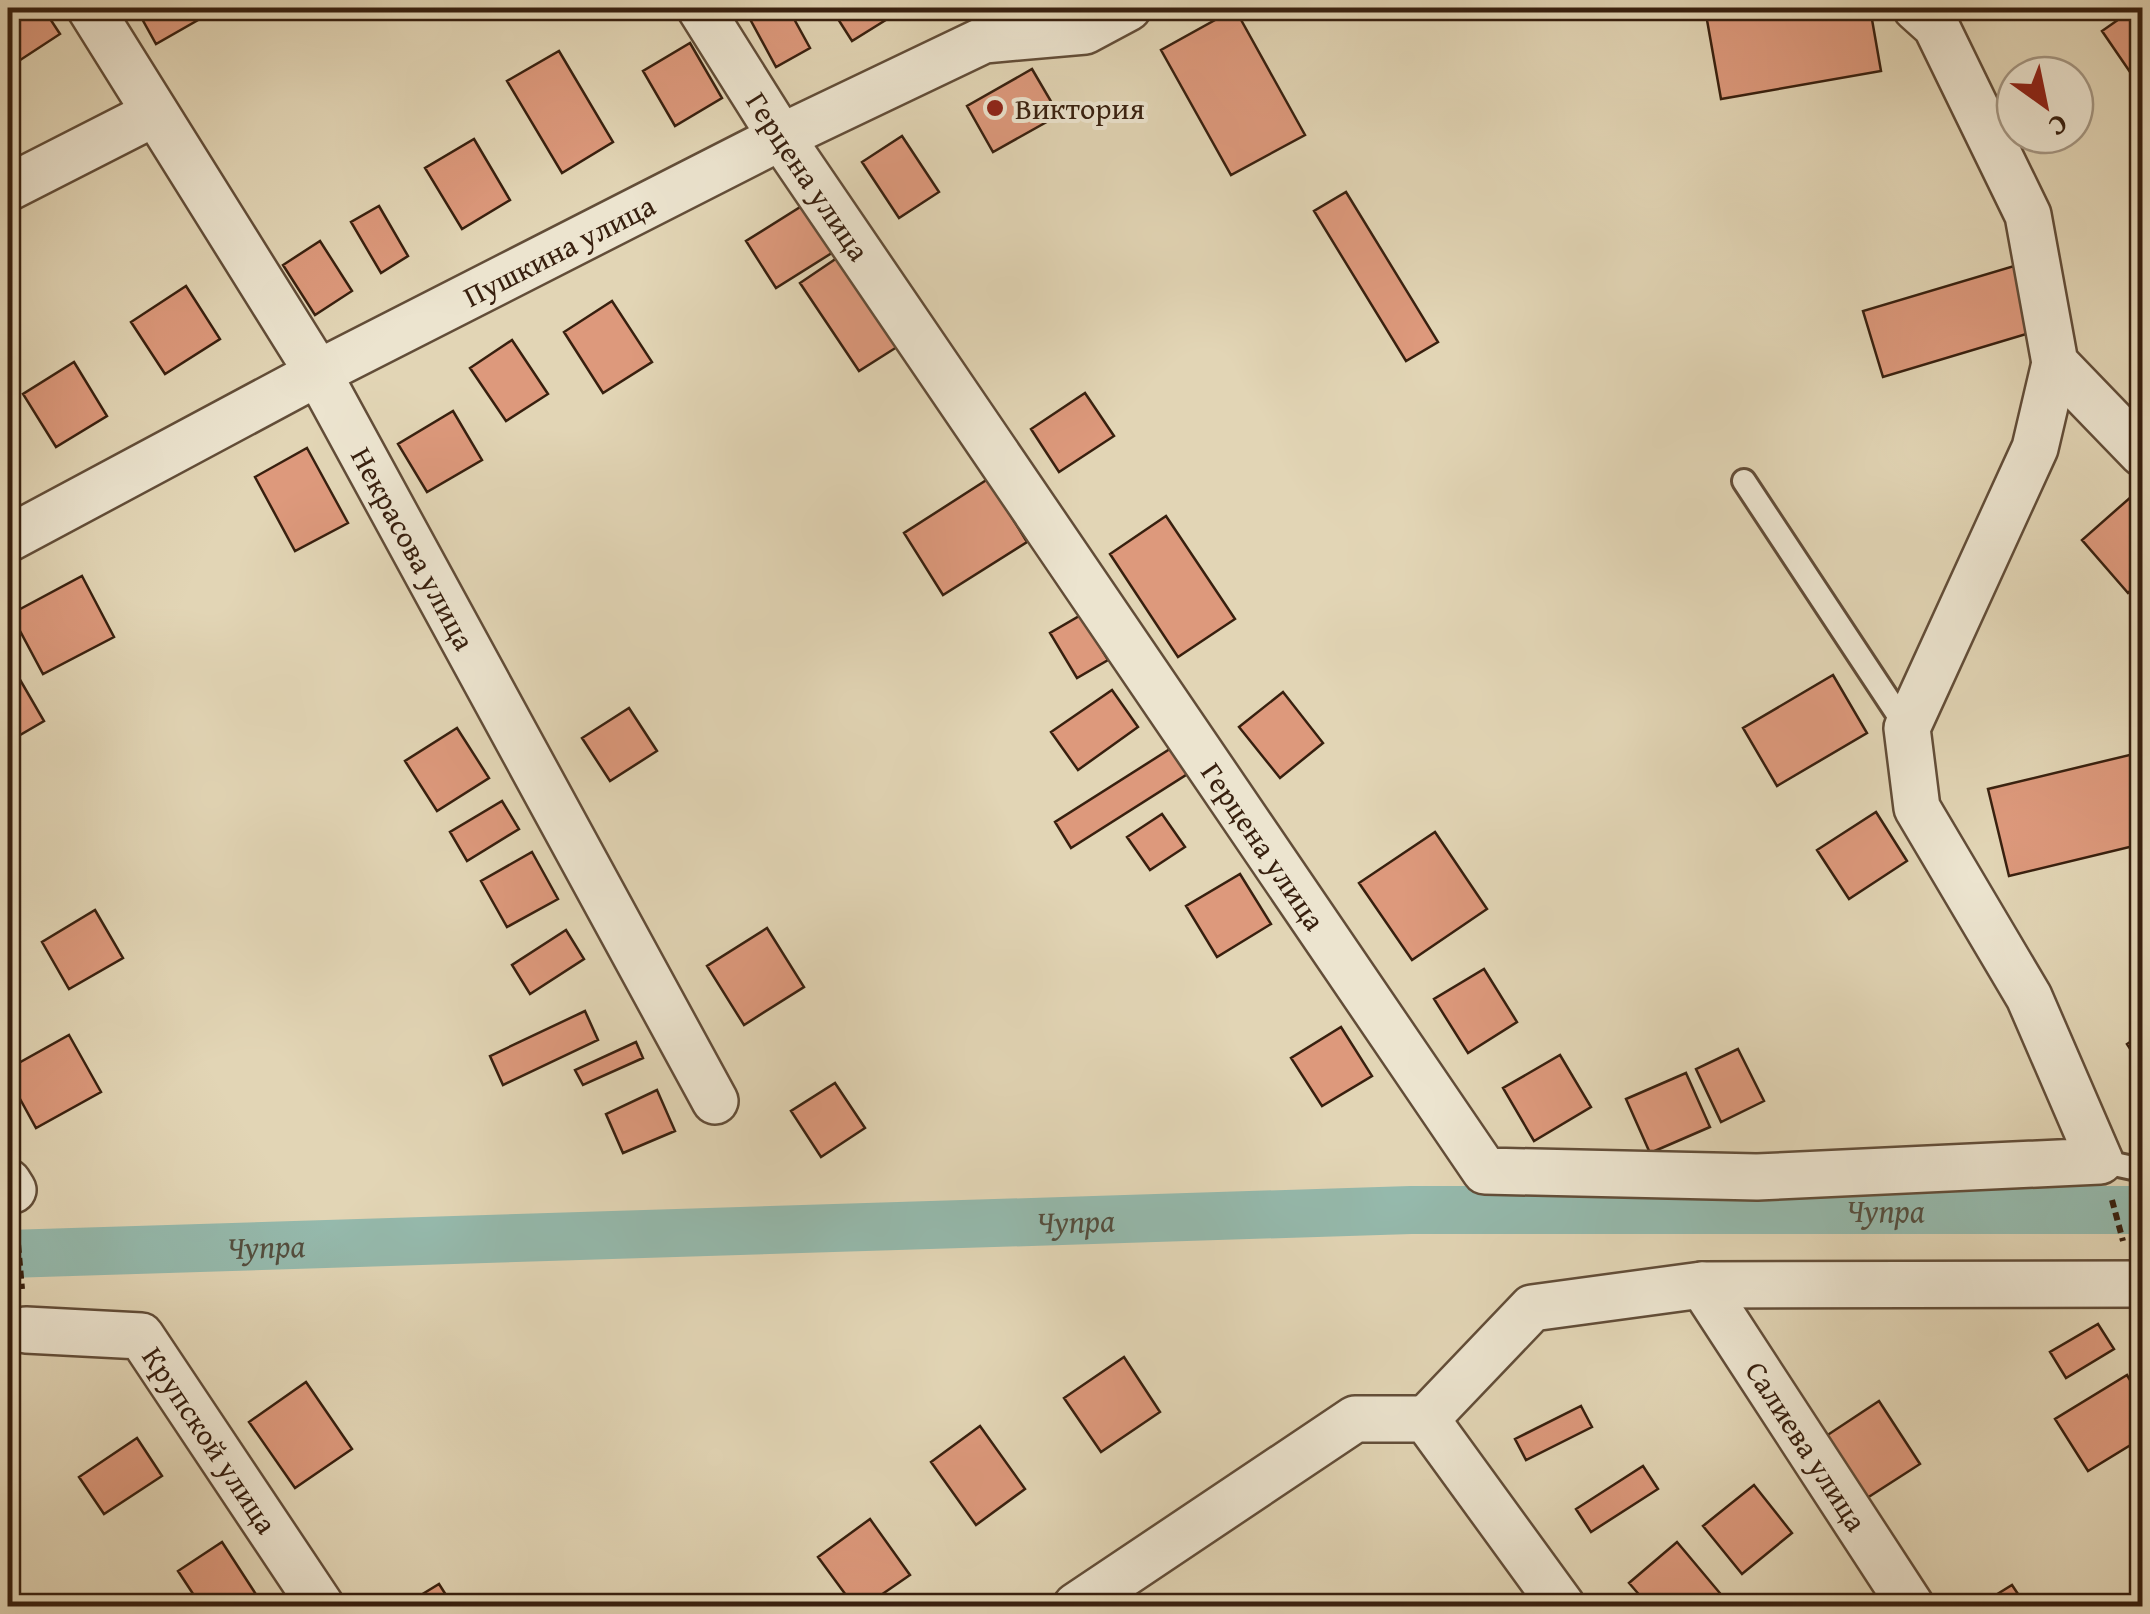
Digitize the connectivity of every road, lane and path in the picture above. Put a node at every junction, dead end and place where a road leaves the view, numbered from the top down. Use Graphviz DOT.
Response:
graph roads {
  1 [pos="90,8"];
  2 [pos="700,8"];
  3 [pos="1128,8"];
  4 [pos="1916,8"];
  5 [pos="976,24"];
  6 [pos="156,113"];
  7 [pos="781,137"];
  8 [pos="8,188"];
  9 [pos="2055,364"];
  10 [pos="318,373"];
  11 [pos="2142,453"];
  12 [pos="1744,480"];
  13 [pos="8,539"];
  14 [pos="1906,728"];
  15 [pos="715,1101"];
  16 [pos="2122,1166"];
  17 [pos="10,1186"];
  18 [pos="1702,1285"];
  19 [pos="2140,1289"];
  20 [pos="26,1330"];
  21 [pos="1426,1419"];
  22 [pos="321,1606"];
  23 [pos="1076,1606"];
  24 [pos="1562,1606"];
  25 [pos="1911,1606"];
  1 -- 6 [label="street, Некрасова улица"];
  2 -- 7 [label="street, Герцена улица"];
  3 -- 5 [label="street, Пушкина улица"];
  4 -- 9 [label="street"];
  5 -- 7 [label="street, Пушкина улица"];
  6 -- 8 [label="street"];
  6 -- 10 [label="street, Некрасова улица"];
  7 -- 10 [label="street, Пушкина улица"];
  7 -- 16 [label="street, Герцена улица"];
  9 -- 11 [label="street"];
  9 -- 14 [label="street"];
  10 -- 13 [label="street, Пушкина улица"];
  10 -- 15 [label="street, Некрасова улица"];
  12 -- 14 [label="lane"];
  14 -- 16 [label="street"];
  17 -- 20 [label="path"];
  18 -- 19 [label="street"];
  18 -- 21 [label="street"];
  18 -- 25 [label="street, Салиева улица"];
  20 -- 22 [label="street, Крупской улица"];
  21 -- 23 [label="street"];
  21 -- 24 [label="street"];
}
